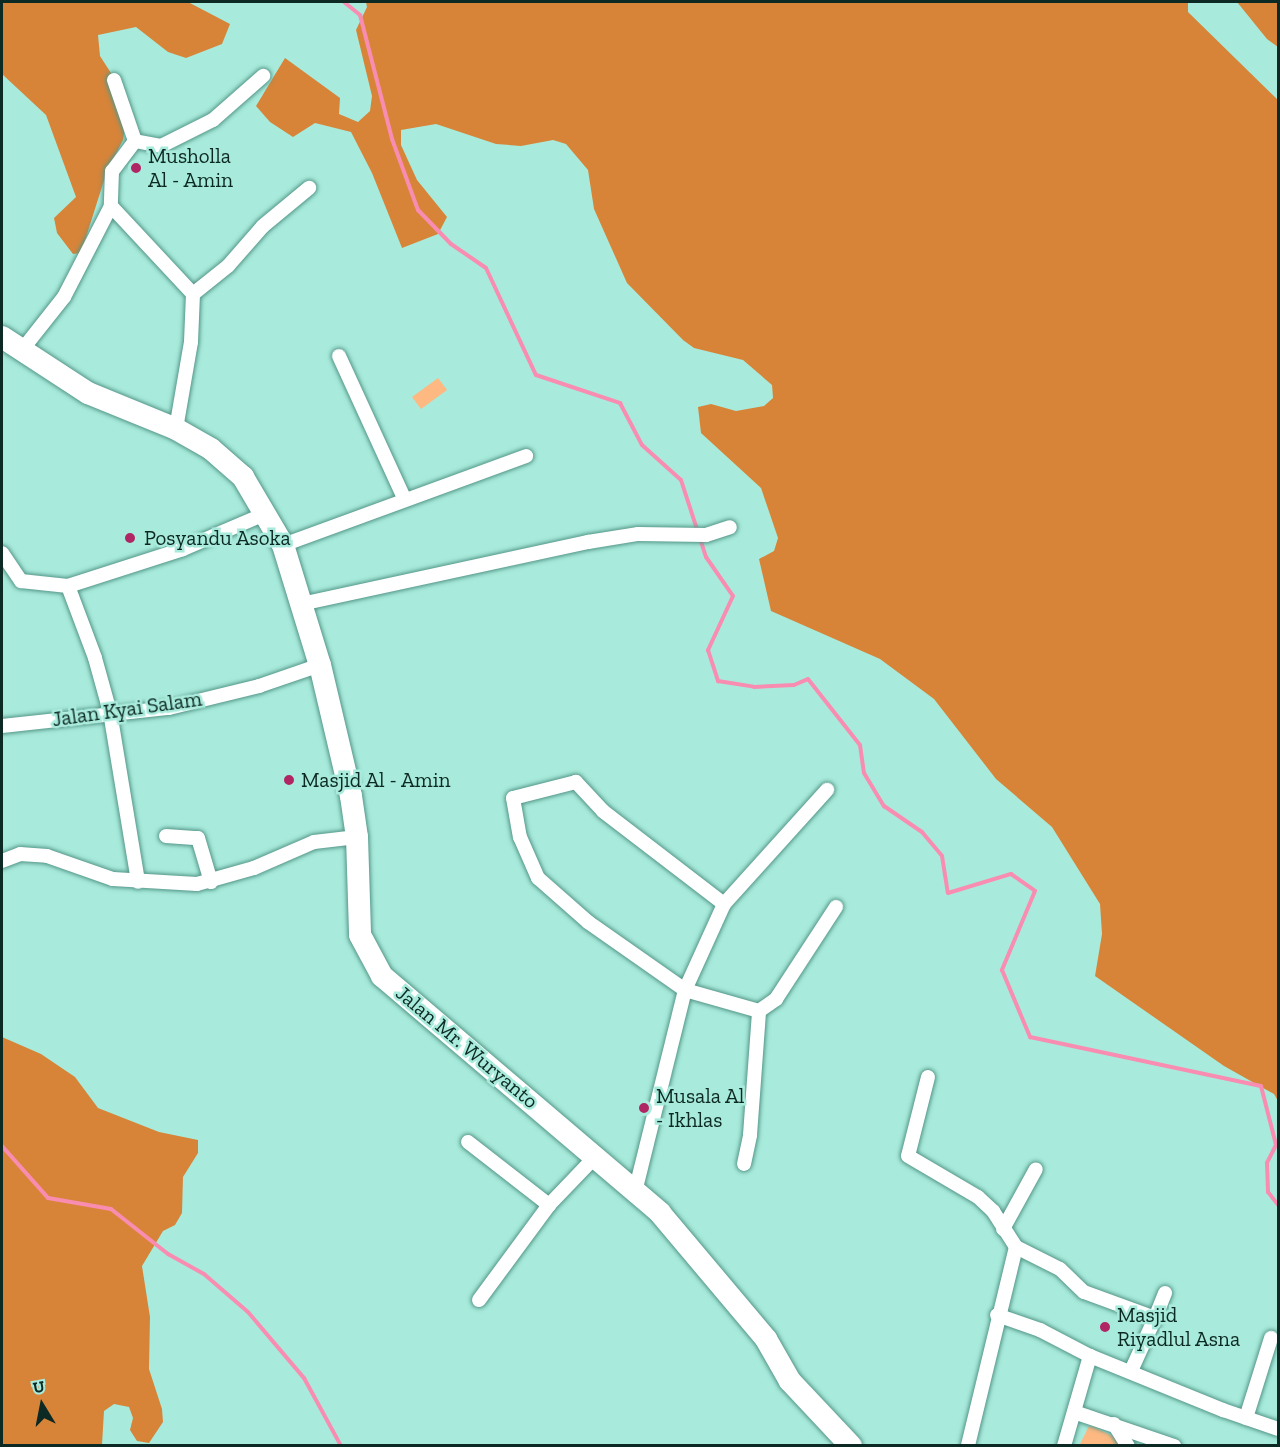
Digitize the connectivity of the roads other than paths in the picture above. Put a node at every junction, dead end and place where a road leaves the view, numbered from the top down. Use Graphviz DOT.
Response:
graph roads {
  1 [pos="263,76"];
  2 [pos="114,80"];
  3 [pos="135,141"];
  4 [pos="309,188"];
  5 [pos="111,207"];
  6 [pos="193,294"];
  7 [pos="2,337"];
  8 [pos="22,350"];
  9 [pos="339,356"];
  10 [pos="176,429"];
  11 [pos="526,456"];
  12 [pos="405,500"];
  13 [pos="267,513"];
  14 [pos="730,527"];
  15 [pos="283,545"];
  16 [pos="2,553"];
  17 [pos="68,586"];
  18 [pos="301,604"];
  19 [pos="320,665"];
  20 [pos="110,712"];
  21 [pos="2,726"];
  22 [pos="827,790"];
  23 [pos="166,836"];
  24 [pos="357,837"];
  25 [pos="2,861"];
  26 [pos="138,882"];
  27 [pos="211,882"];
  28 [pos="724,904"];
  29 [pos="836,907"];
  30 [pos="685,990"];
  31 [pos="759,1011"];
  32 [pos="928,1077"];
  33 [pos="468,1142"];
  34 [pos="596,1156"];
  35 [pos="744,1164"];
  36 [pos="1036,1169"];
  37 [pos="636,1188"];
  38 [pos="549,1205"];
  39 [pos="1003,1229"];
  40 [pos="1016,1247"];
  41 [pos="1165,1293"];
  42 [pos="479,1300"];
  43 [pos="997,1315"];
  44 [pos="1155,1318"];
  45 [pos="1271,1338"];
  46 [pos="1090,1356"];
  47 [pos="1131,1371"];
  48 [pos="1074,1412"];
  49 [pos="1246,1418"];
  50 [pos="1114,1425"];
  51 [pos="1278,1429"];
  52 [pos="852,1446"];
  53 [pos="968,1446"];
  54 [pos="1064,1446"];
  55 [pos="1128,1446"];
  56 [pos="1174,1446"];
  1 -- 3 [label="street"];
  2 -- 3 [label="street"];
  3 -- 5 [label="street"];
  4 -- 6 [label="street"];
  5 -- 6 [label="street"];
  5 -- 8 [label="street"];
  6 -- 10 [label="street"];
  7 -- 8 [label="main road, Jalan Mr. Wuryanto"];
  8 -- 10 [label="main road, Jalan Mr. Wuryanto"];
  9 -- 12 [label="street"];
  10 -- 13 [label="main road, Jalan Mr. Wuryanto"];
  11 -- 12 [label="street"];
  12 -- 15 [label="street"];
  13 -- 15 [label="main road, Jalan Mr. Wuryanto"];
  13 -- 17 [label="street"];
  14 -- 18 [label="street"];
  15 -- 18 [label="main road, Jalan Mr. Wuryanto"];
  16 -- 17 [label="street"];
  17 -- 20 [label="street"];
  18 -- 19 [label="main road, Jalan Mr. Wuryanto"];
  19 -- 20 [label="street, Jalan Kyai Salam"];
  19 -- 24 [label="main road, Jalan Mr. Wuryanto"];
  20 -- 21 [label="street, Jalan Kyai Salam"];
  20 -- 26 [label="street"];
  22 -- 28 [label="street"];
  23 -- 27 [label="street"];
  24 -- 27 [label="street"];
  24 -- 34 [label="main road, Jalan Mr. Wuryanto"];
  25 -- 26 [label="street"];
  26 -- 27 [label="street"];
  28 -- 30 [label="street"];
  28 -- 30 [label="street"];
  29 -- 31 [label="street"];
  30 -- 31 [label="street"];
  30 -- 37 [label="street"];
  31 -- 35 [label="street"];
  32 -- 39 [label="street"];
  33 -- 38 [label="street"];
  34 -- 37 [label="main road, Jalan Mr. Wuryanto"];
  34 -- 38 [label="street"];
  36 -- 39 [label="street"];
  37 -- 52 [label="main road, Jalan Mr. Wuryanto"];
  38 -- 42 [label="street"];
  39 -- 40 [label="street"];
  40 -- 43 [label="street"];
  40 -- 44 [label="street"];
  41 -- 44 [label="street"];
  43 -- 46 [label="street"];
  43 -- 53 [label="street"];
  44 -- 47 [label="street"];
  45 -- 49 [label="street"];
  46 -- 47 [label="street"];
  46 -- 48 [label="street"];
  47 -- 49 [label="street"];
  48 -- 50 [label="street"];
  48 -- 54 [label="street"];
  49 -- 51 [label="street"];
  50 -- 55 [label="street"];
  50 -- 56 [label="street"];
}
